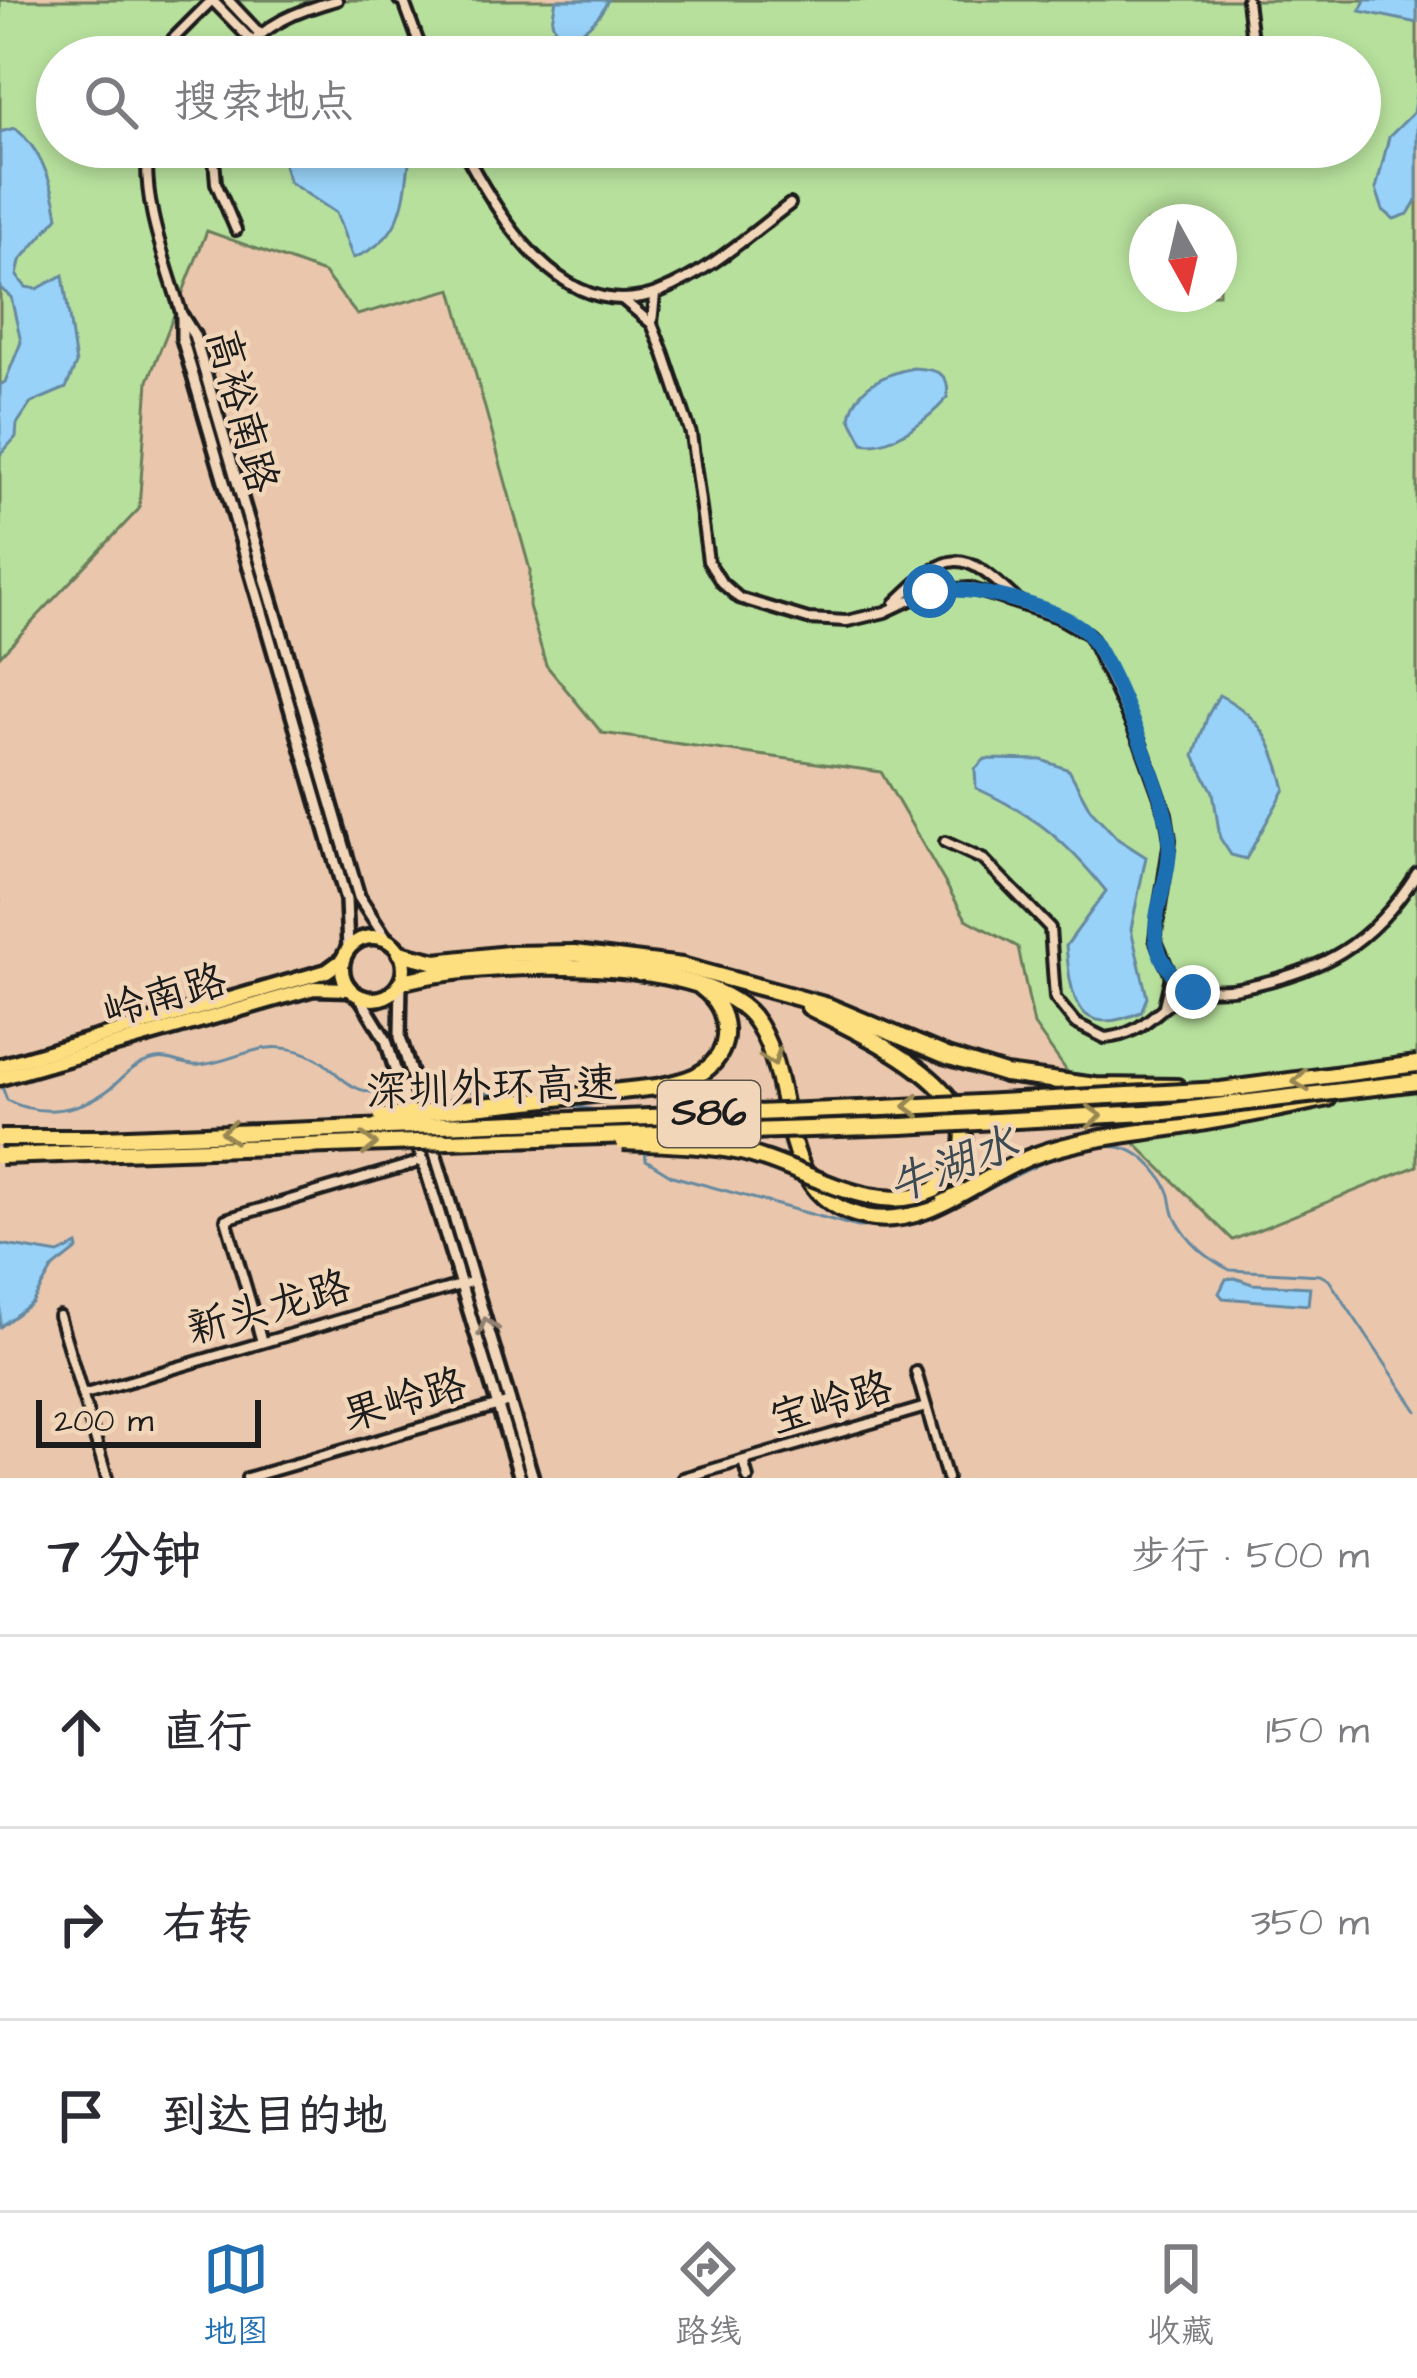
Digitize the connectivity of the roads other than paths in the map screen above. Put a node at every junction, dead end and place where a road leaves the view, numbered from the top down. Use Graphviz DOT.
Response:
graph roads {
  1 [pos="212,0"];
  2 [pos="228,0"];
  3 [pos="337,0"];
  4 [pos="1247,0"];
  5 [pos="403,1"];
  6 [pos="176,36"];
  7 [pos="255,36"];
  8 [pos="255,36"];
  9 [pos="258,36"];
  10 [pos="416,36"];
  11 [pos="1252,36"];
  12 [pos="146,168"];
  13 [pos="215,168"];
  14 [pos="474,168"];
  15 [pos="790,204"];
  16 [pos="236,230"];
  17 [pos="655,293"];
  18 [pos="622,299"];
  19 [pos="182,316"];
  20 [pos="652,324"];
  21 [pos="1022,604"];
  22 [pos="885,612"];
  23 [pos="945,842"];
  24 [pos="1417,873"];
  25 [pos="387,940"];
  26 [pos="400,953"];
  27 [pos="345,955"];
  28 [pos="1171,976"];
  29 [pos="401,982"];
  30 [pos="692,982"];
  31 [pos="1193,992"];
  32 [pos="354,993"];
  33 [pos="783,993"];
  34 [pos="1164,1008"];
  35 [pos="1417,1064"];
  36 [pos="10,1067"];
  37 [pos="0,1078"];
  38 [pos="1417,1082"];
  39 [pos="1221,1090"];
  40 [pos="1350,1093"];
  41 [pos="274,1129"];
  42 [pos="522,1137"];
  43 [pos="0,1138"];
  44 [pos="0,1156"];
  45 [pos="422,1162"];
  46 [pos="473,1280"];
  47 [pos="460,1285"];
  48 [pos="59,1316"];
  49 [pos="262,1342"];
  50 [pos="916,1372"];
  51 [pos="82,1395"];
  52 [pos="510,1402"];
  53 [pos="497,1405"];
  54 [pos="926,1407"];
  55 [pos="743,1461"];
  56 [pos="106,1478"];
  57 [pos="247,1478"];
  58 [pos="520,1478"];
  59 [pos="533,1478"];
  60 [pos="683,1478"];
  61 [pos="748,1478"];
  62 [pos="947,1478"];
  1 -- 6 [label="street"];
  1 -- 8 [label="street"];
  2 -- 7 [label="street"];
  3 -- 9 [label="street"];
  4 -- 11 [label="street"];
  5 -- 10 [label="street"];
  12 -- 19 [label="street"];
  13 -- 16 [label="street"];
  14 -- 18 [label="street"];
  15 -- 17 [label="street"];
  17 -- 18 [label="street"];
  17 -- 20 [label="street"];
  18 -- 20 [label="street"];
  19 -- 25 [label="street, 高裕南路"];
  19 -- 27 [label="street, 高裕南路"];
  20 -- 22 [label="street"];
  21 -- 22 [label="street"];
  21 -- 22 [label="street"];
  21 -- 28 [label="street"];
  23 -- 34 [label="street"];
  24 -- 31 [label="street"];
  25 -- 26 [label="main road"];
  25 -- 27 [label="main road"];
  26 -- 29 [label="main road"];
  26 -- 33 [label="highway"];
  27 -- 32 [label="main road"];
  27 -- 36 [label="main road, 岭南路"];
  28 -- 31 [label="street"];
  28 -- 34 [label="street"];
  29 -- 30 [label="highway"];
  29 -- 32 [label="main road"];
  29 -- 46 [label="street"];
  30 -- 40 [label="highway, one-way, bridge"];
  30 -- 41 [label="highway, bridge"];
  31 -- 34 [label="street"];
  32 -- 36 [label="main road, 岭南路"];
  32 -- 45 [label="street"];
  33 -- 39 [label="highway, bridge"];
  33 -- 42 [label="highway, bridge"];
  35 -- 39 [label="highway, 深圳外环高速 / S86, one-way, bridge"];
  36 -- 37 [label="main road, 岭南路"];
  38 -- 40 [label="highway, 深圳外环高速 / S86, bridge"];
  39 -- 41 [label="highway, 深圳外环高速 / S86, one-way, bridge"];
  42 -- 40 [label="highway, 深圳外环高速 / S86, one-way, bridge"];
  41 -- 43 [label="highway, 深圳外环高速 / S86, one-way, bridge"];
  44 -- 42 [label="highway, 深圳外环高速 / S86, one-way, bridge"];
  45 -- 47 [label="street"];
  45 -- 49 [label="street"];
  46 -- 47 [label="street, 新头龙路"];
  52 -- 46 [label="street, one-way"];
  47 -- 49 [label="street, 新头龙路"];
  47 -- 53 [label="street"];
  48 -- 51 [label="street"];
  49 -- 51 [label="street, 新头龙路"];
  50 -- 54 [label="street"];
  51 -- 56 [label="street"];
  52 -- 53 [label="street, 果岭路"];
  52 -- 59 [label="street"];
  53 -- 57 [label="street, 果岭路"];
  53 -- 58 [label="street"];
  54 -- 55 [label="street, 宝岭路"];
  54 -- 62 [label="street"];
  55 -- 60 [label="street, 宝岭路"];
  55 -- 61 [label="street"];
}
